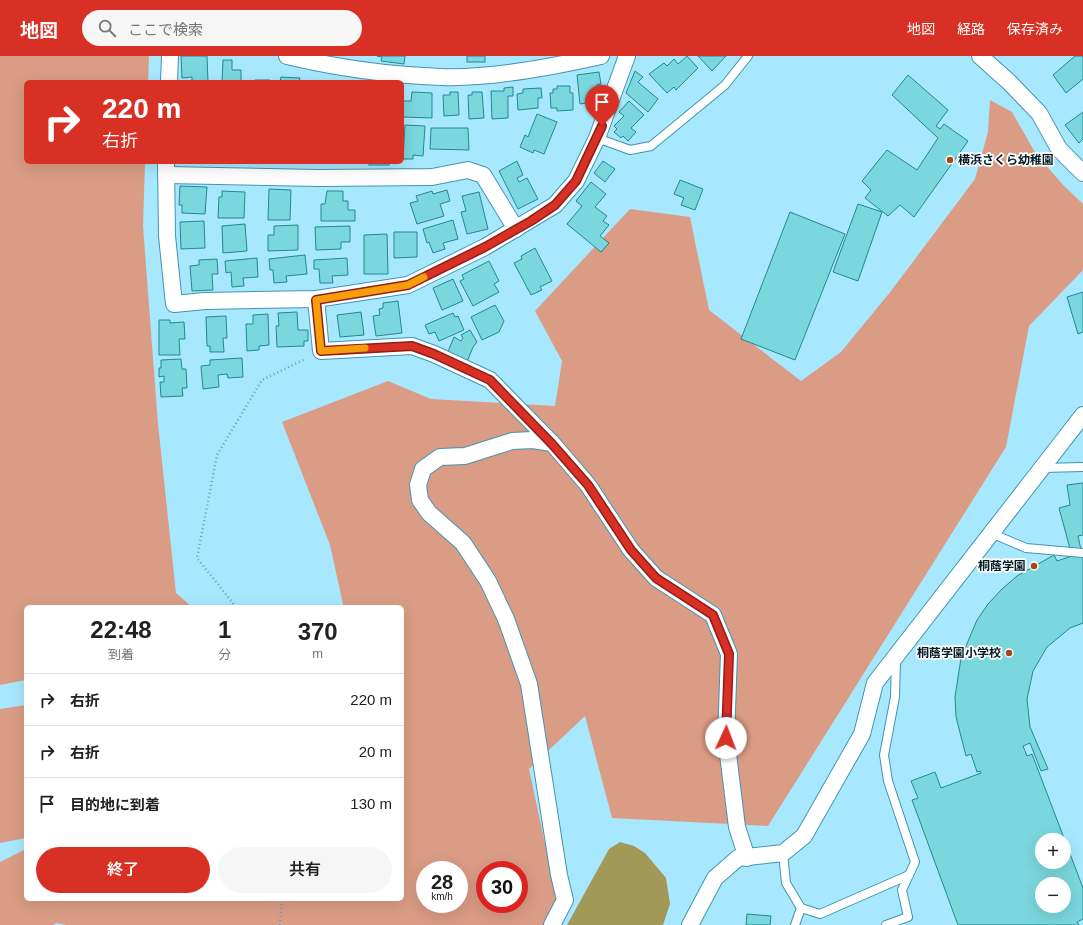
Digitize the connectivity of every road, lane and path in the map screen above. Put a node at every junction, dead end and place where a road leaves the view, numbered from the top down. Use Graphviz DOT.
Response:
graph roads {
  1 [pos="170,56"];
  2 [pos="286,56"];
  3 [pos="601,56"];
  4 [pos="627,56"];
  5 [pos="748,56"];
  6 [pos="980,56"];
  7 [pos="169,80"];
  8 [pos="597,138"];
  9 [pos="166,168"];
  10 [pos="1083,173"];
  11 [pos="516,229"];
  12 [pos="316,300"];
  13 [pos="321,351"];
  14 [pos="1083,415"];
  15 [pos="552,444"];
  16 [pos="1083,467"];
  17 [pos="1042,468"];
  18 [pos="991,534"];
  19 [pos="1083,553"];
  20 [pos="234,605"];
  21 [pos="896,656"];
  22 [pos="783,853"];
  23 [pos="747,858"];
  24 [pos="909,875"];
  25 [pos="282,901"];
  26 [pos="801,908"];
  27 [pos="280,925"];
  28 [pos="552,925"];
  29 [pos="690,925"];
  30 [pos="795,925"];
  31 [pos="886,925"];
  1 -- 7 [label="street"];
  2 -- 3 [label="street"];
  4 -- 8 [label="street"];
  5 -- 8 [label="lane"];
  6 -- 10 [label="street"];
  8 -- 11 [label="street"];
  9 -- 11 [label="street"];
  9 -- 12 [label="street"];
  11 -- 12 [label="street"];
  12 -- 13 [label="street"];
  13 -- 15 [label="street"];
  13 -- 20 [label="path"];
  14 -- 17 [label="street"];
  15 -- 23 [label="street"];
  15 -- 28 [label="street"];
  16 -- 17 [label="lane"];
  17 -- 18 [label="street"];
  18 -- 19 [label="lane"];
  18 -- 21 [label="street"];
  21 -- 22 [label="street"];
  21 -- 24 [label="lane"];
  22 -- 23 [label="street"];
  22 -- 26 [label="lane"];
  23 -- 29 [label="street"];
  24 -- 26 [label="lane"];
  24 -- 31 [label="lane"];
  25 -- 27 [label="path"];
  26 -- 30 [label="lane"];
}
